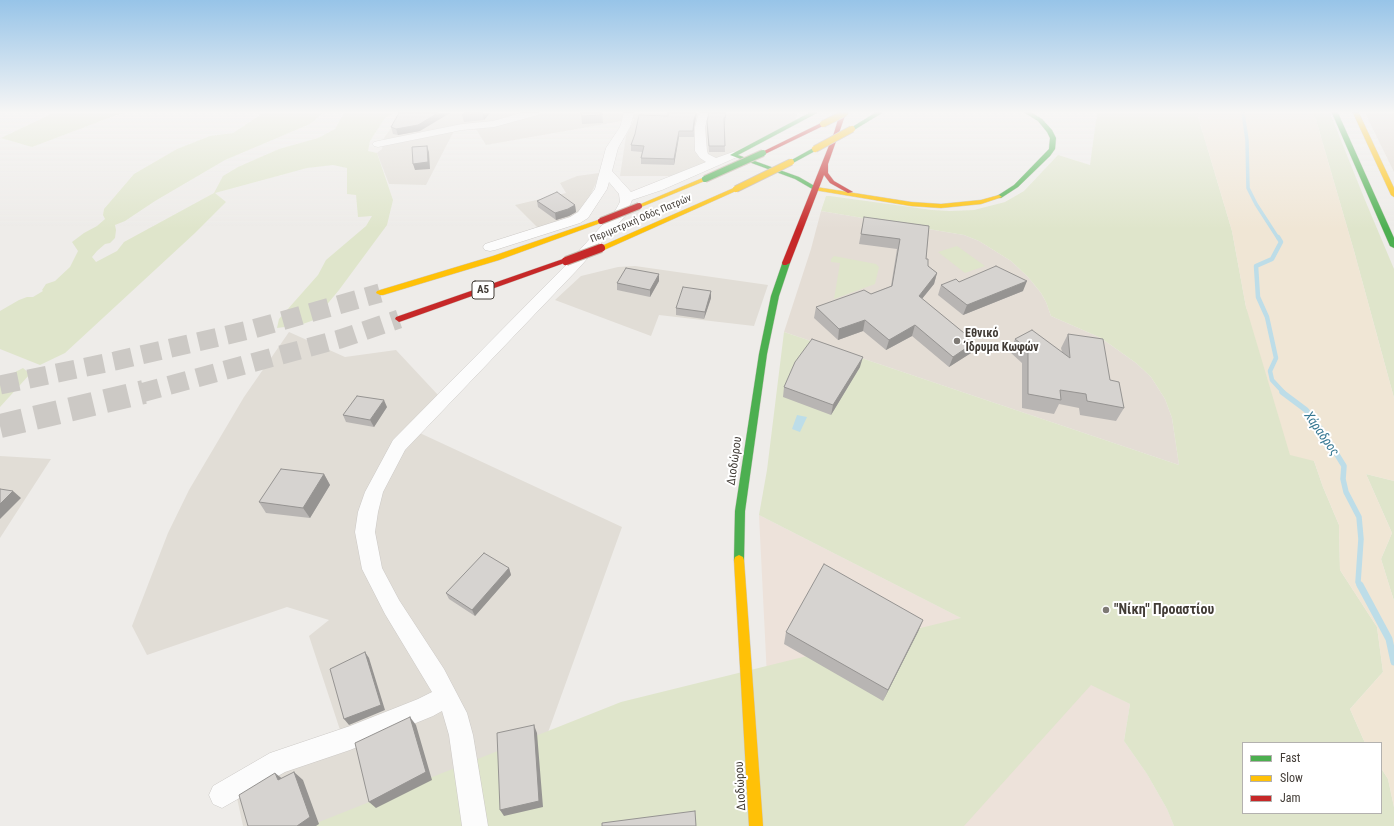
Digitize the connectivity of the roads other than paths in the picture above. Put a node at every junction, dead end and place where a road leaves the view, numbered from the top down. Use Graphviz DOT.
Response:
graph roads {
  1 [pos="611,152"];
  2 [pos="701,152"];
  3 [pos="740,152"];
  4 [pos="766,152"];
  5 [pos="810,152"];
  6 [pos="830,152"];
  7 [pos="1050,152"];
  8 [pos="1352,152"];
  9 [pos="1374,152"];
  10 [pos="733,155"];
  11 [pos="715,163"];
  12 [pos="825,165"];
  13 [pos="605,171"];
  14 [pos="816,189"];
  15 [pos="1394,195"];
  16 [pos="868,198"];
  17 [pos="633,202"];
  18 [pos="1394,246"];
  19 [pos="490,247"];
  20 [pos="380,293"];
  21 [pos="399,319"];
  22 [pos="446,696"];
  23 [pos="222,795"];
  24 [pos="475,826"];
  25 [pos="756,826"];
  1 -- 13 [label="street"];
  2 -- 11 [label="street"];
  3 -- 10 [label="main road"];
  4 -- 17 [label="main road, Περιμετρική Οδός Πατρών / Α5, bridge"];
  5 -- 21 [label="main road, Περιμετρική Οδός Πατρών / Α5, bridge"];
  6 -- 12 [label="main road, Διοδώρου"];
  7 -- 16 [label="main road"];
  8 -- 18 [label="main road"];
  9 -- 15 [label="main road"];
  10 -- 11 [label="street"];
  10 -- 14 [label="main road"];
  11 -- 17 [label="street"];
  12 -- 14 [label="main road, Διοδώρου"];
  12 -- 16 [label="main road"];
  13 -- 17 [label="street"];
  13 -- 19 [label="street"];
  14 -- 16 [label="main road"];
  14 -- 25 [label="main road, Διοδώρου"];
  17 -- 20 [label="main road, Περιμετρική Οδός Πατρών / Α5, bridge"];
  17 -- 22 [label="street"];
  22 -- 23 [label="street"];
  22 -- 24 [label="street"];
}
